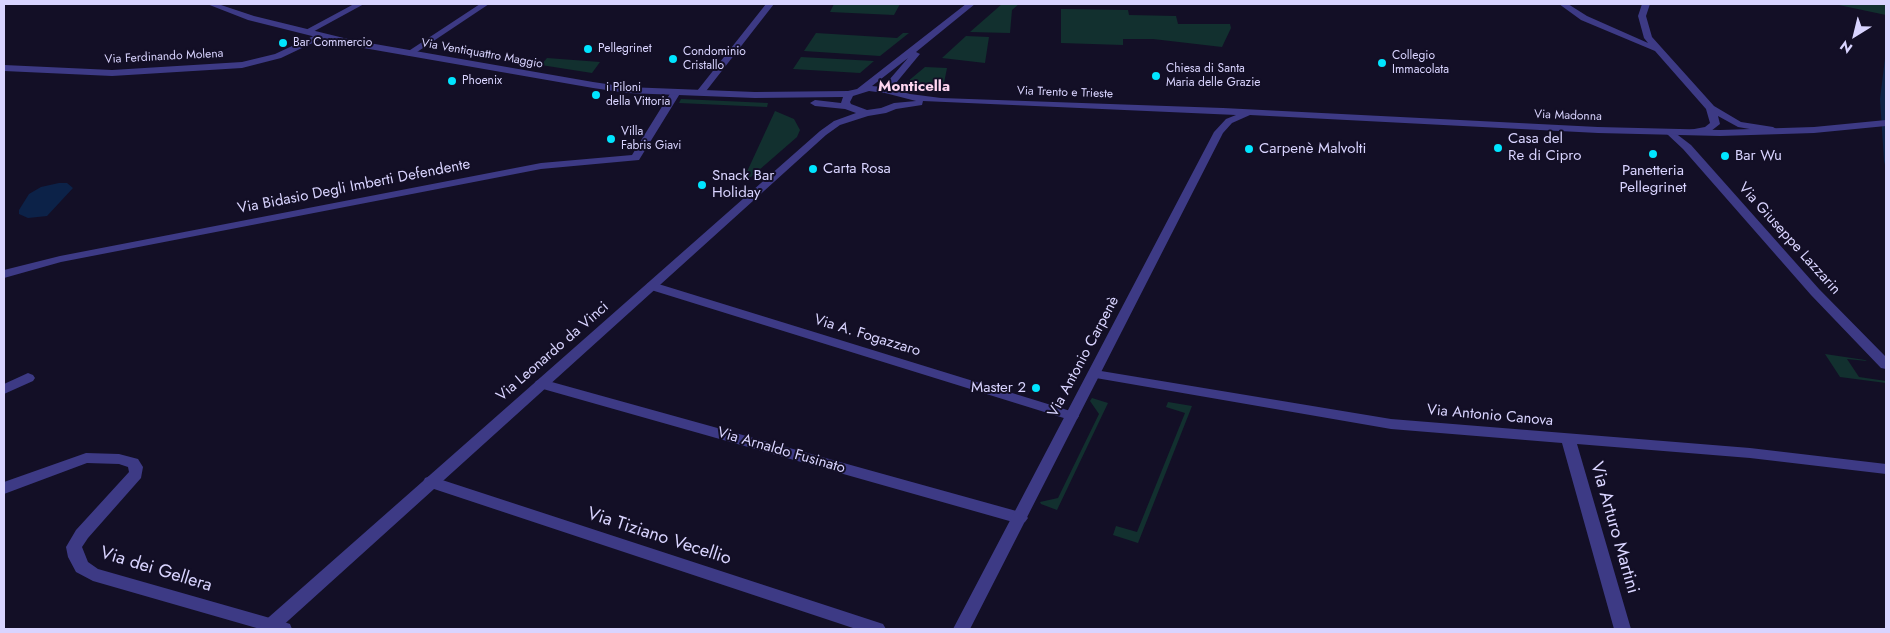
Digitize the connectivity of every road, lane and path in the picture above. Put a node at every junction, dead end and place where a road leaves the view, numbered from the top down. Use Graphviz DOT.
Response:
graph roads {
  1 [pos="211,4"];
  2 [pos="360,4"];
  3 [pos="770,4"];
  4 [pos="971,4"];
  5 [pos="1563,4"];
  6 [pos="1646,4"];
  7 [pos="224,5"];
  8 [pos="483,5"];
  9 [pos="940,30"];
  10 [pos="306,32"];
  11 [pos="320,36"];
  12 [pos="408,54"];
  13 [pos="1661,54"];
  14 [pos="4,68"];
  15 [pos="860,90"];
  16 [pos="676,92"];
  17 [pos="890,92"];
  18 [pos="700,93"];
  19 [pos="849,94"];
  20 [pos="755,95"];
  21 [pos="941,102"];
  22 [pos="847,106"];
  23 [pos="894,106"];
  24 [pos="1711,108"];
  25 [pos="1188,110"];
  26 [pos="867,113"];
  27 [pos="1248,113"];
  28 [pos="1881,124"];
  29 [pos="1219,132"];
  30 [pos="1670,132"];
  31 [pos="1692,132"];
  32 [pos="1787,132"];
  33 [pos="4,274"];
  34 [pos="652,286"];
  35 [pos="1886,365"];
  36 [pos="1095,374"];
  37 [pos="28,378"];
  38 [pos="541,384"];
  39 [pos="4,390"];
  40 [pos="1072,416"];
  41 [pos="1568,438"];
  42 [pos="1886,470"];
  43 [pos="430,482"];
  44 [pos="4,488"];
  45 [pos="1020,518"];
  46 [pos="274,628"];
  47 [pos="877,629"];
  48 [pos="961,629"];
  49 [pos="1622,629"];
  1 -- 7 [label="street, Via Ventiquattro Maggio"];
  2 -- 10 [label="street"];
  3 -- 18 [label="street"];
  4 -- 9 [label="street"];
  5 -- 13 [label="street"];
  6 -- 13 [label="street"];
  7 -- 10 [label="street, Via Ventiquattro Maggio"];
  8 -- 12 [label="street"];
  9 -- 15 [label="street"];
  9 -- 17 [label="street"];
  10 -- 11 [label="street, Via Ventiquattro Maggio"];
  11 -- 12 [label="street, Via Ventiquattro Maggio"];
  11 -- 14 [label="street, Via Ferdinando Molena"];
  12 -- 16 [label="street, Via Ventiquattro Maggio"];
  13 -- 24 [label="street"];
  15 -- 17 [label="street, Via Trento e Trieste"];
  15 -- 19 [label="street, Via Trento e Trieste"];
  16 -- 18 [label="street, Via Ventiquattro Maggio"];
  16 -- 33 [label="street, Via Bidasio Degli Imberti Defendente"];
  17 -- 21 [label="street, Via Trento e Trieste"];
  17 -- 23 [label="street"];
  18 -- 20 [label="street, Via Ventiquattro Maggio"];
  19 -- 20 [label="street, Via Ventiquattro Maggio"];
  19 -- 22 [label="street"];
  20 -- 22 [label="street, Via Ventiquattro Maggio"];
  21 -- 23 [label="street, Via Trento e Trieste"];
  21 -- 25 [label="street, Via Trento e Trieste"];
  22 -- 26 [label="street"];
  23 -- 26 [label="street, Via Trento e Trieste"];
  24 -- 31 [label="street"];
  24 -- 32 [label="street"];
  25 -- 27 [label="street, Via Trento e Trieste"];
  25 -- 29 [label="street, Via Trento e Trieste"];
  26 -- 34 [label="street, Via Leonardo da Vinci"];
  27 -- 29 [label="street, Via Antonio Carpenè"];
  27 -- 30 [label="street, Via Madonna"];
  28 -- 32 [label="street, Via Madonna"];
  29 -- 36 [label="street, Via Antonio Carpenè"];
  30 -- 31 [label="street, Via Madonna"];
  30 -- 35 [label="street, Via Giuseppe Lazzarin"];
  31 -- 32 [label="street, Via Madonna"];
  34 -- 38 [label="street, Via Leonardo da Vinci"];
  34 -- 40 [label="street, Via A. Fogazzaro"];
  36 -- 40 [label="street, Via Antonio Carpenè"];
  36 -- 41 [label="street, Via Antonio Canova"];
  37 -- 39 [label="street"];
  38 -- 43 [label="street, Via Leonardo da Vinci"];
  38 -- 45 [label="street, Via Arnaldo Fusinato"];
  40 -- 45 [label="street, Via Antonio Carpenè"];
  41 -- 42 [label="street, Via Antonio Canova"];
  41 -- 49 [label="street, Via Arturo Martini"];
  43 -- 46 [label="street, Via Leonardo da Vinci"];
  43 -- 47 [label="street, Via Tiziano Vecellio"];
  44 -- 46 [label="street, Via dei Gellera"];
  45 -- 48 [label="street, Via Antonio Carpenè"];
}
